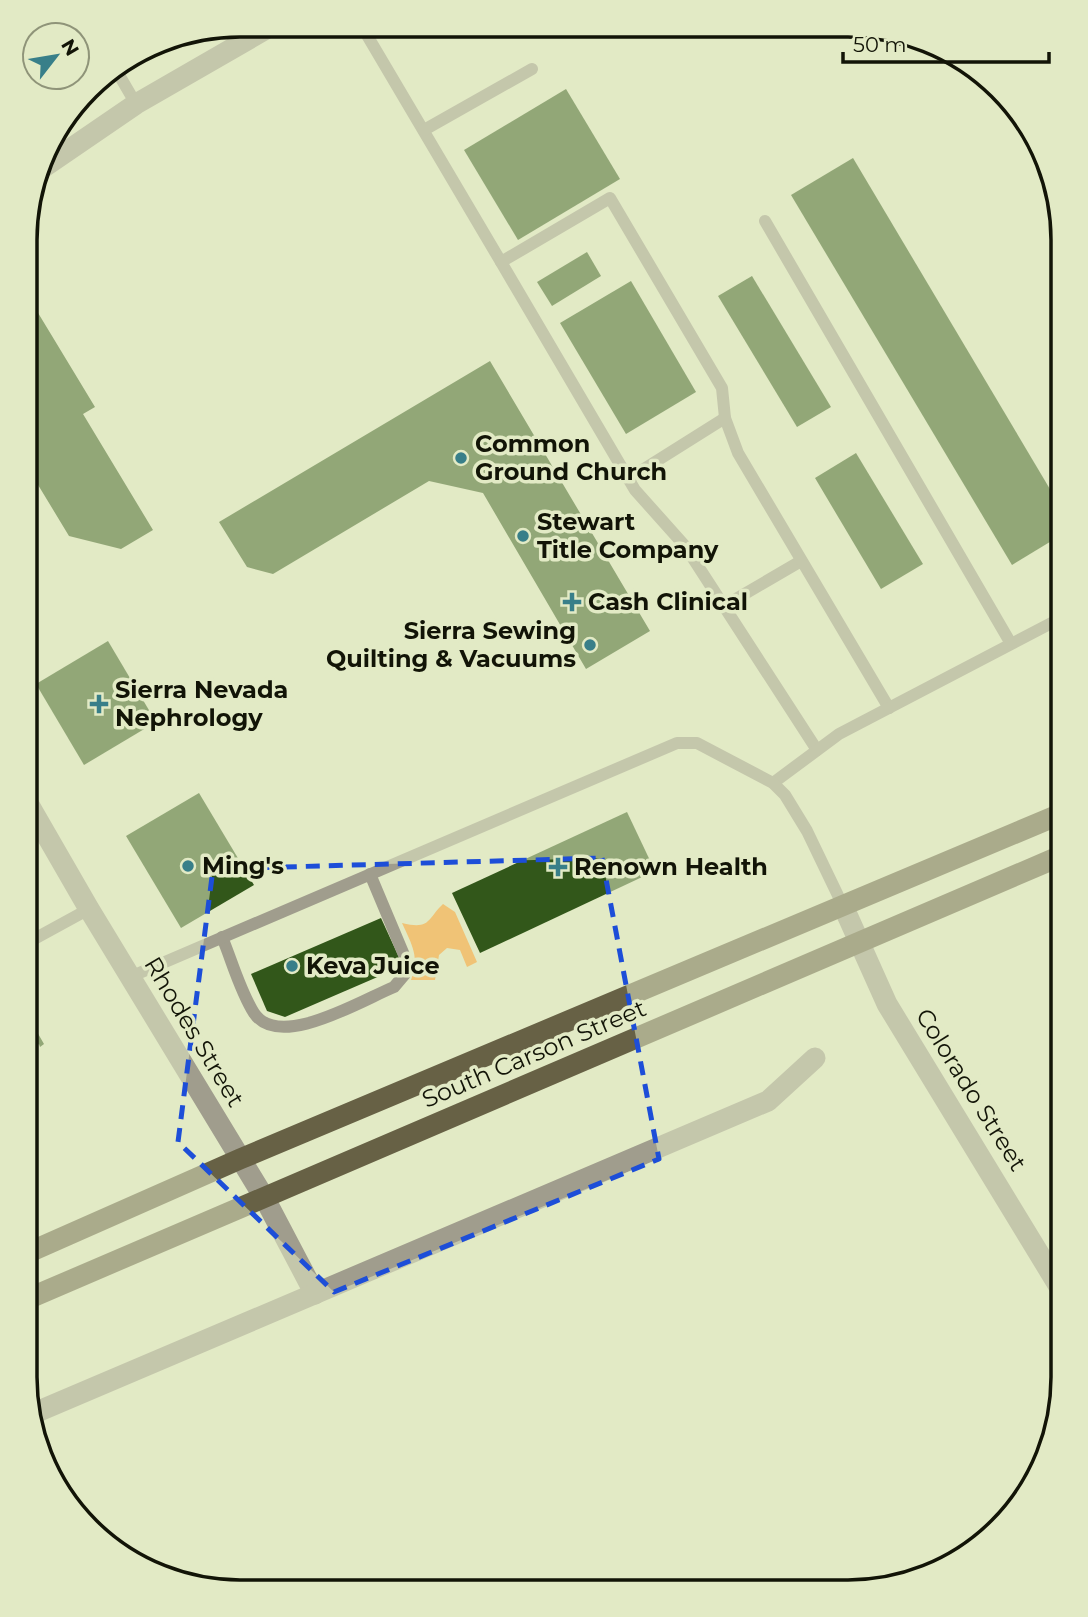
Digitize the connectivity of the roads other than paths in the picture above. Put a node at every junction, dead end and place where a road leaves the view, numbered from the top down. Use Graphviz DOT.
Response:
graph roads {
  1 [pos="252,37"];
  2 [pos="368,37"];
  3 [pos="532,69"];
  4 [pos="120,76"];
  5 [pos="136,104"];
  6 [pos="424,130"];
  7 [pos="52,161"];
  8 [pos="765,221"];
  9 [pos="501,262"];
  10 [pos="725,418"];
  11 [pos="628,479"];
  12 [pos="801,561"];
  13 [pos="724,606"];
  14 [pos="1051,623"];
  15 [pos="1010,642"];
  16 [pos="889,708"];
  17 [pos="817,750"];
  18 [pos="773,783"];
  19 [pos="1051,818"];
  20 [pos="37,819"];
  21 [pos="1051,860"];
  22 [pos="370,874"];
  23 [pos="844,908"];
  24 [pos="89,909"];
  25 [pos="37,937"];
  26 [pos="222,937"];
  27 [pos="860,942"];
  28 [pos="130,977"];
  29 [pos="815,1058"];
  30 [pos="240,1159"];
  31 [pos="265,1199"];
  32 [pos="37,1249"];
  33 [pos="1051,1273"];
  34 [pos="315,1294"];
  35 [pos="37,1295"];
  36 [pos="40,1411"];
  1 -- 5 [label="street"];
  2 -- 6 [label="lane"];
  3 -- 6 [label="lane"];
  4 -- 5 [label="lane"];
  5 -- 7 [label="street"];
  6 -- 9 [label="lane"];
  8 -- 15 [label="lane"];
  9 -- 10 [label="lane"];
  9 -- 11 [label="lane"];
  10 -- 11 [label="lane"];
  10 -- 12 [label="lane"];
  11 -- 13 [label="lane"];
  12 -- 13 [label="lane"];
  12 -- 16 [label="lane"];
  13 -- 17 [label="lane"];
  14 -- 15 [label="lane"];
  15 -- 16 [label="lane"];
  16 -- 17 [label="lane"];
  17 -- 18 [label="lane"];
  18 -- 22 [label="lane"];
  18 -- 23 [label="lane"];
  19 -- 23 [label="main road, South Carson Street"];
  20 -- 24 [label="street, Rhodes Street"];
  21 -- 27 [label="main road, South Carson Street"];
  22 -- 26 [label="lane"];
  22 -- 26 [label="lane"];
  23 -- 27 [label="street, Colorado Street"];
  23 -- 30 [label="main road, South Carson Street"];
  24 -- 25 [label="lane"];
  24 -- 28 [label="street, Rhodes Street"];
  26 -- 28 [label="lane"];
  27 -- 31 [label="main road, South Carson Street"];
  27 -- 33 [label="street, Colorado Street"];
  28 -- 30 [label="street, Rhodes Street"];
  29 -- 34 [label="street"];
  30 -- 31 [label="street, Rhodes Street"];
  30 -- 32 [label="main road, South Carson Street"];
  31 -- 34 [label="street, Rhodes Street"];
  31 -- 35 [label="main road, South Carson Street"];
  34 -- 36 [label="street"];
}
